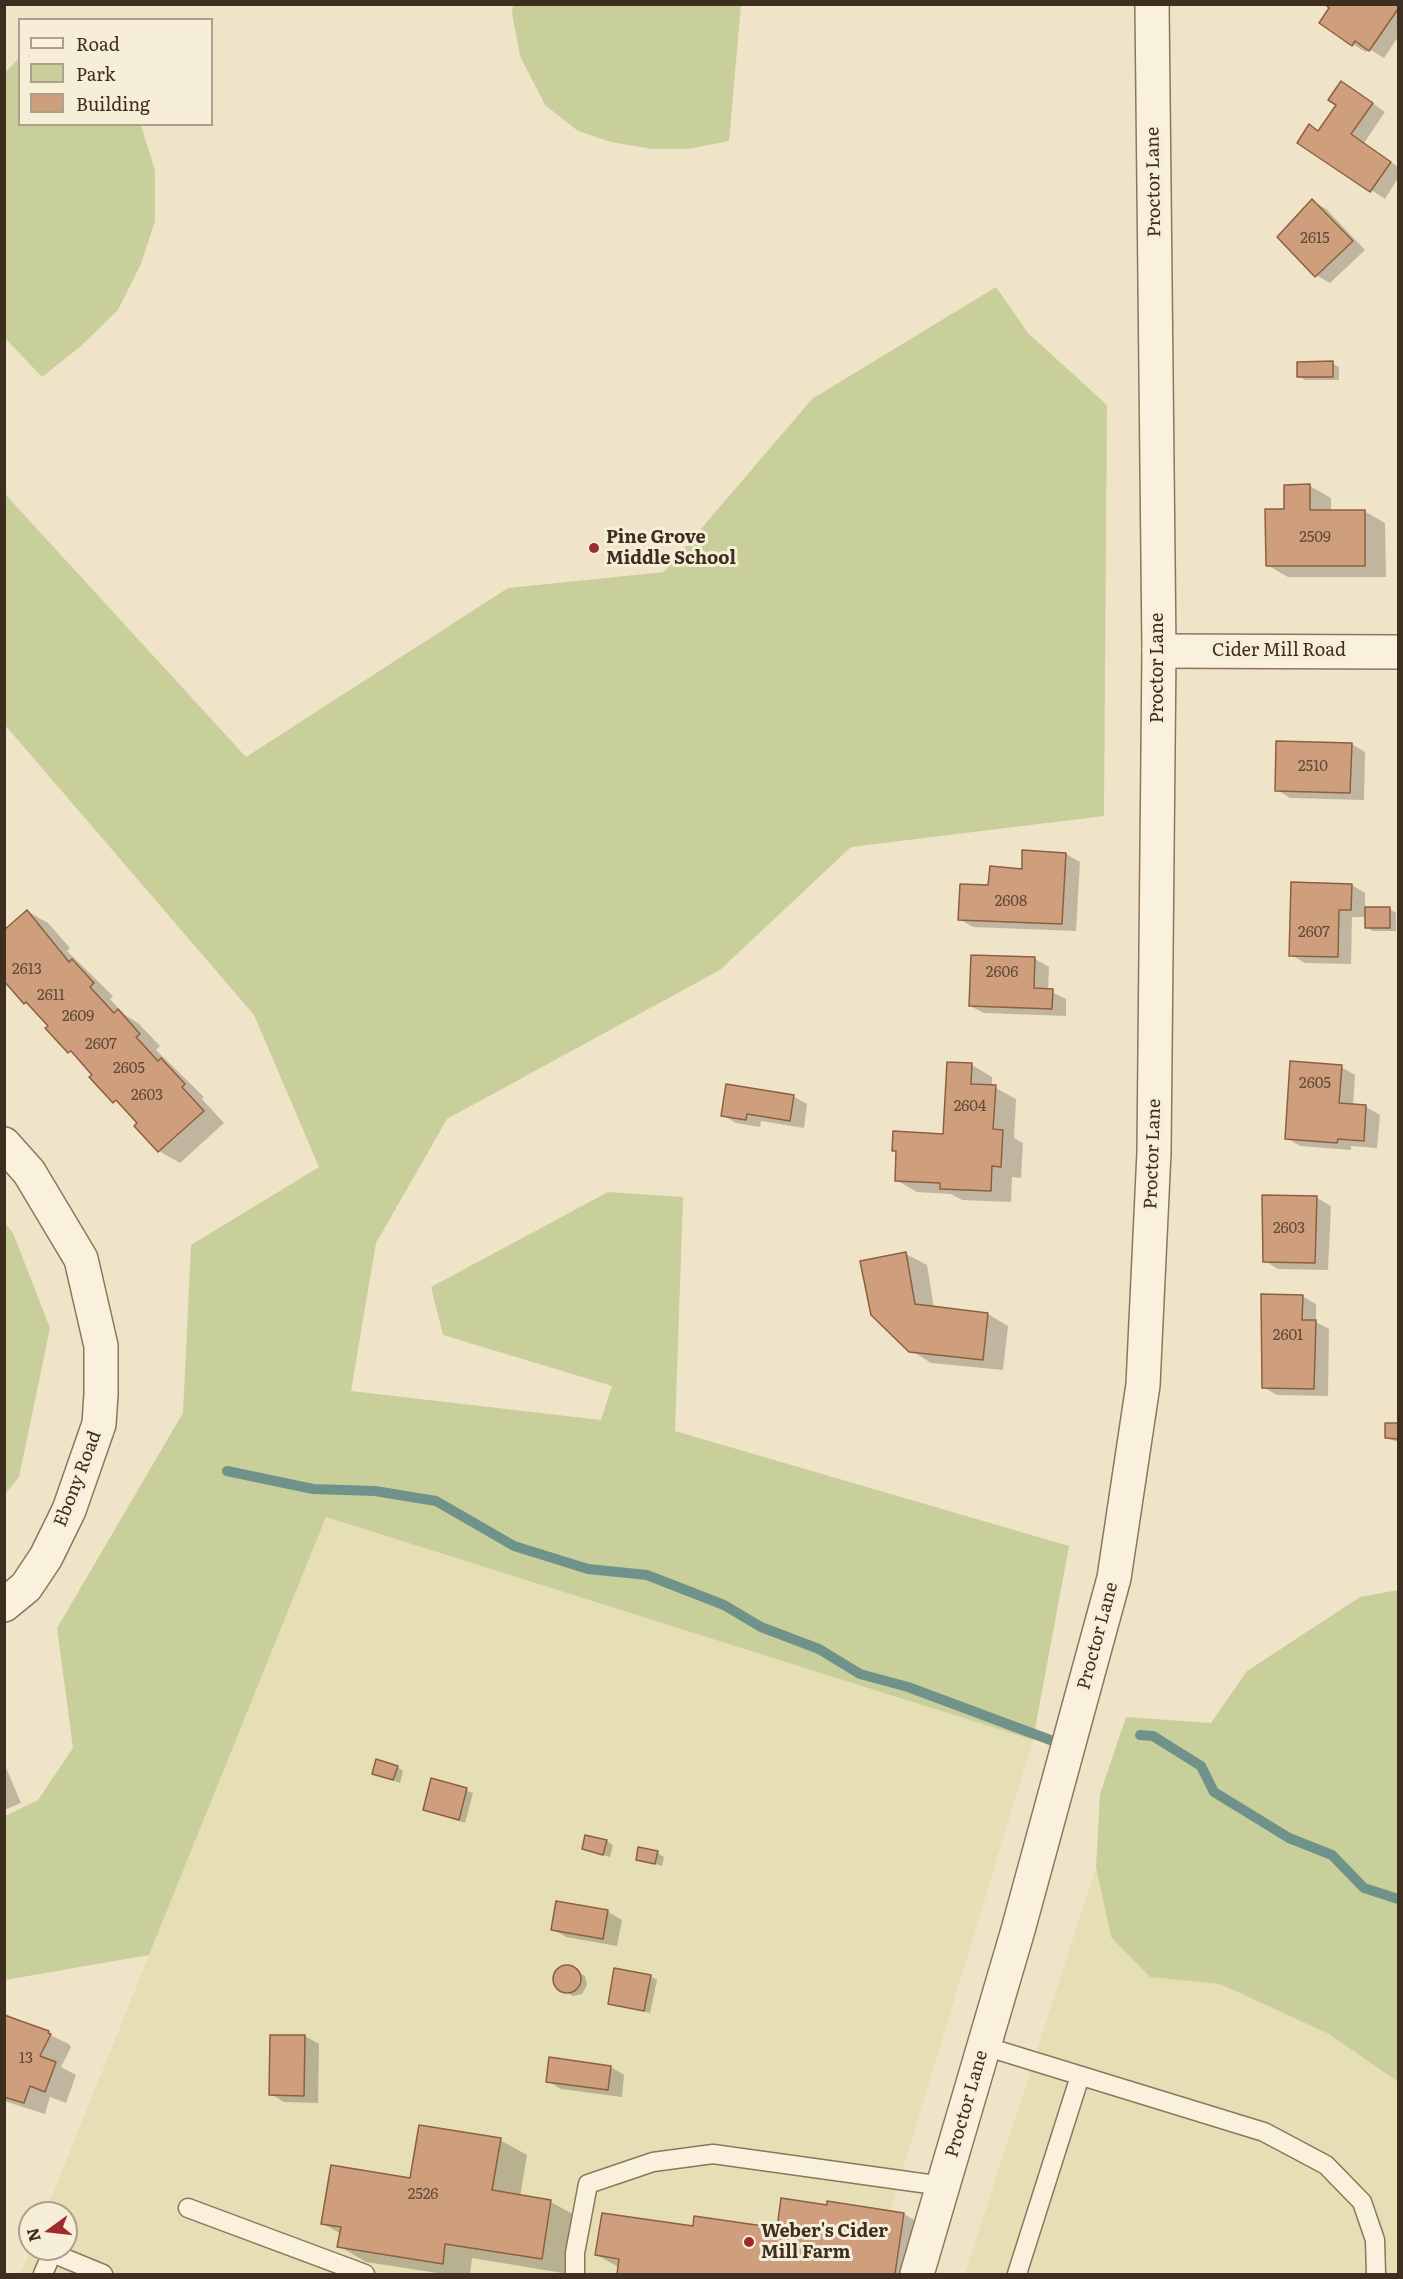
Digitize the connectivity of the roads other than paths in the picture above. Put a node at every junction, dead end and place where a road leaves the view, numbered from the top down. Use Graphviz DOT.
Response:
graph roads {
  1 [pos="1152,4"];
  2 [pos="1159,651"];
  3 [pos="1398,652"];
  4 [pos="4,1144"];
  5 [pos="4,1605"];
  6 [pos="984,2046"];
  7 [pos="1080,2076"];
  8 [pos="943,2186"];
  9 [pos="188,2208"];
  10 [pos="43,2274"];
  11 [pos="103,2274"];
  12 [pos="365,2274"];
  13 [pos="575,2274"];
  14 [pos="917,2274"];
  15 [pos="1017,2274"];
  16 [pos="1376,2274"];
  1 -- 2 [label="street, Proctor Lane"];
  2 -- 3 [label="street, Cider Mill Road"];
  2 -- 6 [label="street, Proctor Lane"];
  4 -- 5 [label="street, Ebony Road"];
  6 -- 7 [label="lane"];
  6 -- 8 [label="street, Proctor Lane"];
  7 -- 15 [label="lane"];
  7 -- 16 [label="lane"];
  8 -- 13 [label="lane"];
  8 -- 14 [label="street, Proctor Lane"];
  9 -- 12 [label="lane"];
  10 -- 11 [label="lane"];
}
